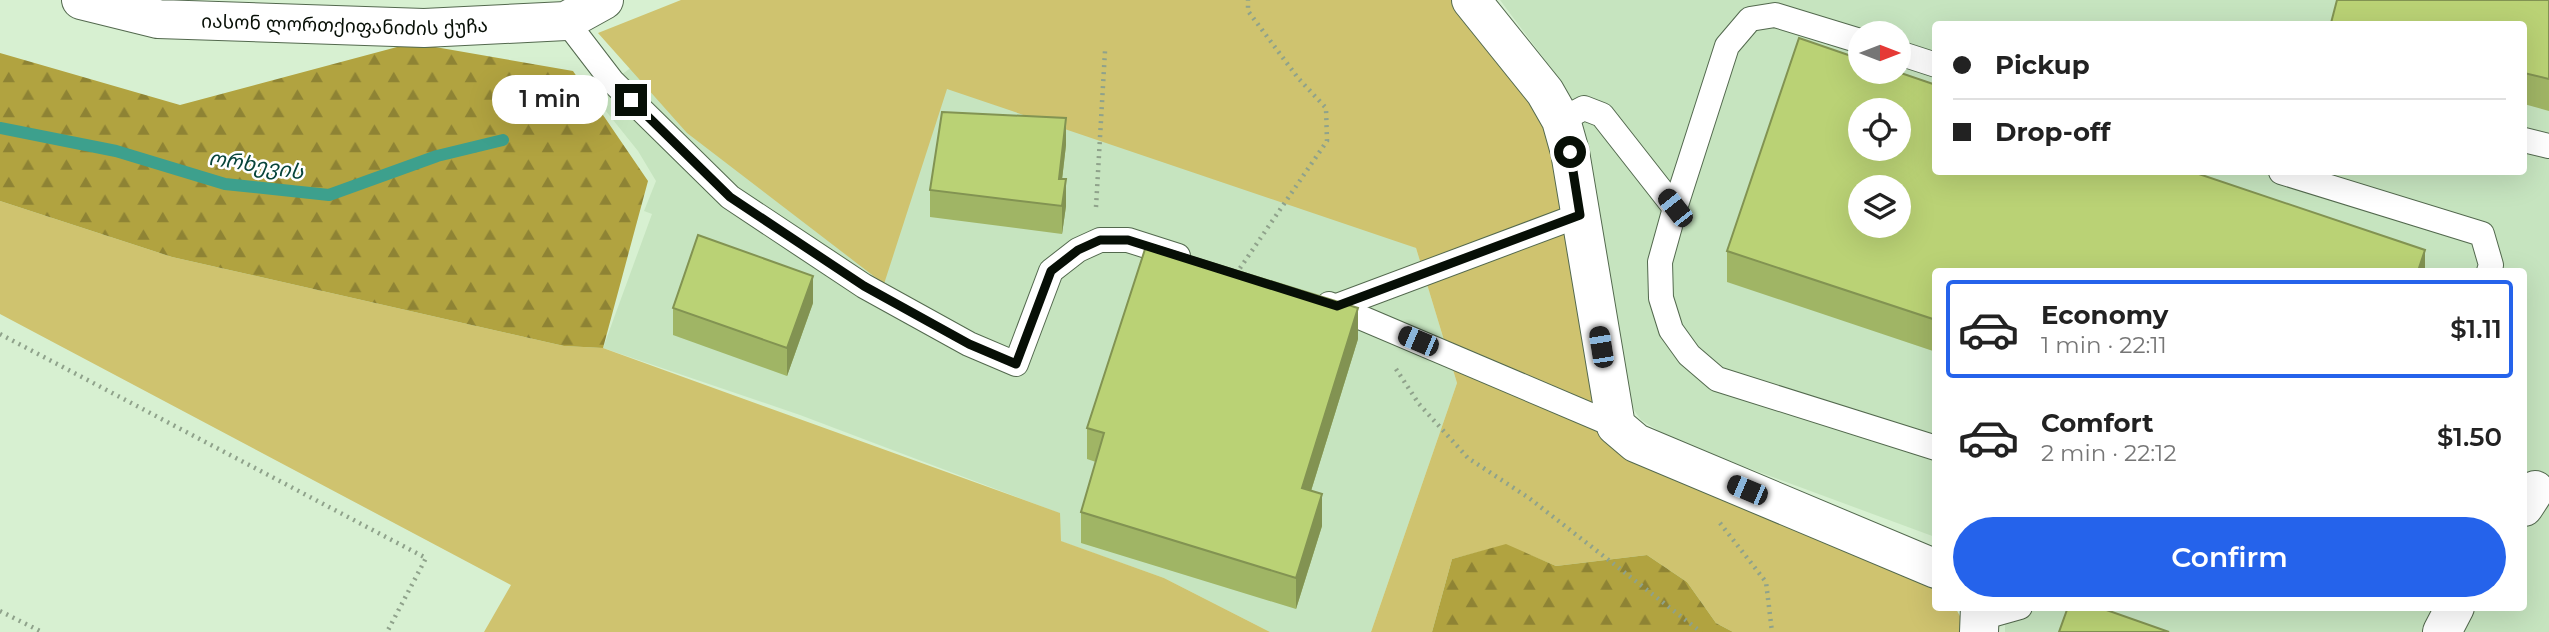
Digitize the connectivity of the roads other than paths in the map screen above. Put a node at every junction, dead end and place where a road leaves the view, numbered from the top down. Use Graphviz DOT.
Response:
graph roads {
  1 [pos="81,0"];
  2 [pos="604,0"];
  3 [pos="1471,0"];
  4 [pos="566,21"];
  5 [pos="1848,37"];
  6 [pos="1911,57"];
  7 [pos="1932,64"];
  8 [pos="1560,120"];
  9 [pos="2527,142"];
  10 [pos="2549,146"];
  11 [pos="2291,175"];
  12 [pos="1675,208"];
  13 [pos="1580,215"];
  14 [pos="2490,268"];
  15 [pos="1236,274"];
  16 [pos="1312,298"];
  17 [pos="1337,306"];
  18 [pos="1616,426"];
  19 [pos="1932,447"];
  20 [pos="1932,567"];
  21 [pos="2007,611"];
  22 [pos="2453,611"];
  23 [pos="1980,619"];
  24 [pos="2442,632"];
  1 -- 4 [label="street, იასონ ლორთქიფანიძის ქუჩა"];
  2 -- 4 [label="street, იასონ ლორთქიფანიძის ქუჩა"];
  3 -- 8 [label="street"];
  4 -- 15 [label="lane"];
  5 -- 12 [label="lane"];
  6 -- 7 [label="lane"];
  8 -- 12 [label="lane"];
  8 -- 13 [label="street"];
  9 -- 10 [label="lane"];
  11 -- 14 [label="lane"];
  12 -- 19 [label="lane"];
  13 -- 17 [label="lane"];
  13 -- 18 [label="street"];
  16 -- 17 [label="lane"];
  17 -- 18 [label="lane"];
  18 -- 20 [label="street"];
  21 -- 23 [label="lane"];
  22 -- 24 [label="street"];
}
